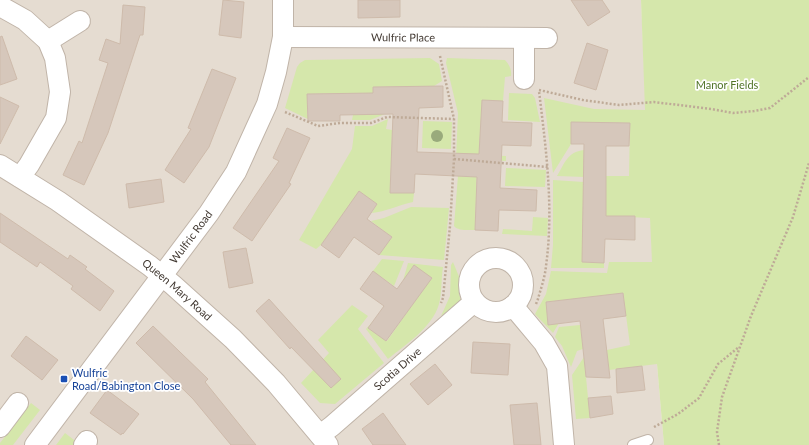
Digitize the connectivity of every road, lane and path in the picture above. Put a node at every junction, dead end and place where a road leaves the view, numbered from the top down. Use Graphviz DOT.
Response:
graph roads {
  1 [pos="283,0"];
  2 [pos="0,6"];
  3 [pos="80,21"];
  4 [pos="282,37"];
  5 [pos="435,38"];
  6 [pos="524,38"];
  7 [pos="547,38"];
  8 [pos="48,41"];
  9 [pos="809,77"];
  10 [pos="532,85"];
  11 [pos="267,104"];
  12 [pos="454,119"];
  13 [pos="454,159"];
  14 [pos="809,163"];
  15 [pos="0,165"];
  16 [pos="548,167"];
  17 [pos="20,177"];
  18 [pos="162,276"];
  19 [pos="474,302"];
  20 [pos="520,313"];
  21 [pos="443,329"];
  22 [pos="739,347"];
  23 [pos="18,403"];
  24 [pos="0,427"];
  25 [pos="324,440"];
  26 [pos="648,440"];
  27 [pos="35,445"];
  28 [pos="564,445"];
  29 [pos="633,445"];
  30 [pos="719,445"];
  1 -- 4 [label="street, Wulfric Road"];
  2 -- 8 [label="street"];
  3 -- 8 [label="street"];
  4 -- 5 [label="street, Wulfric Place"];
  4 -- 11 [label="street, Wulfric Road"];
  5 -- 6 [label="street, Wulfric Place"];
  5 -- 12 [label="path"];
  6 -- 7 [label="street, Wulfric Place"];
  6 -- 10 [label="street"];
  8 -- 17 [label="street"];
  9 -- 10 [label="path"];
  10 -- 16 [label="path"];
  11 -- 12 [label="path"];
  11 -- 18 [label="street, Wulfric Road"];
  12 -- 13 [label="path"];
  13 -- 16 [label="path"];
  13 -- 21 [label="path"];
  14 -- 22 [label="path"];
  15 -- 17 [label="street, Queen Mary Road"];
  16 -- 20 [label="path"];
  17 -- 18 [label="street, Queen Mary Road"];
  18 -- 25 [label="street, Queen Mary Road"];
  18 -- 27 [label="street, Wulfric Road"];
  19 -- 20 [label="street"];
  19 -- 20 [label="street"];
  19 -- 21 [label="street, Scotia Drive"];
  20 -- 28 [label="street"];
  21 -- 25 [label="street, Scotia Drive"];
  22 -- 26 [label="path"];
  22 -- 30 [label="path"];
  23 -- 24 [label="street"];
  26 -- 29 [label="lane"];
}
